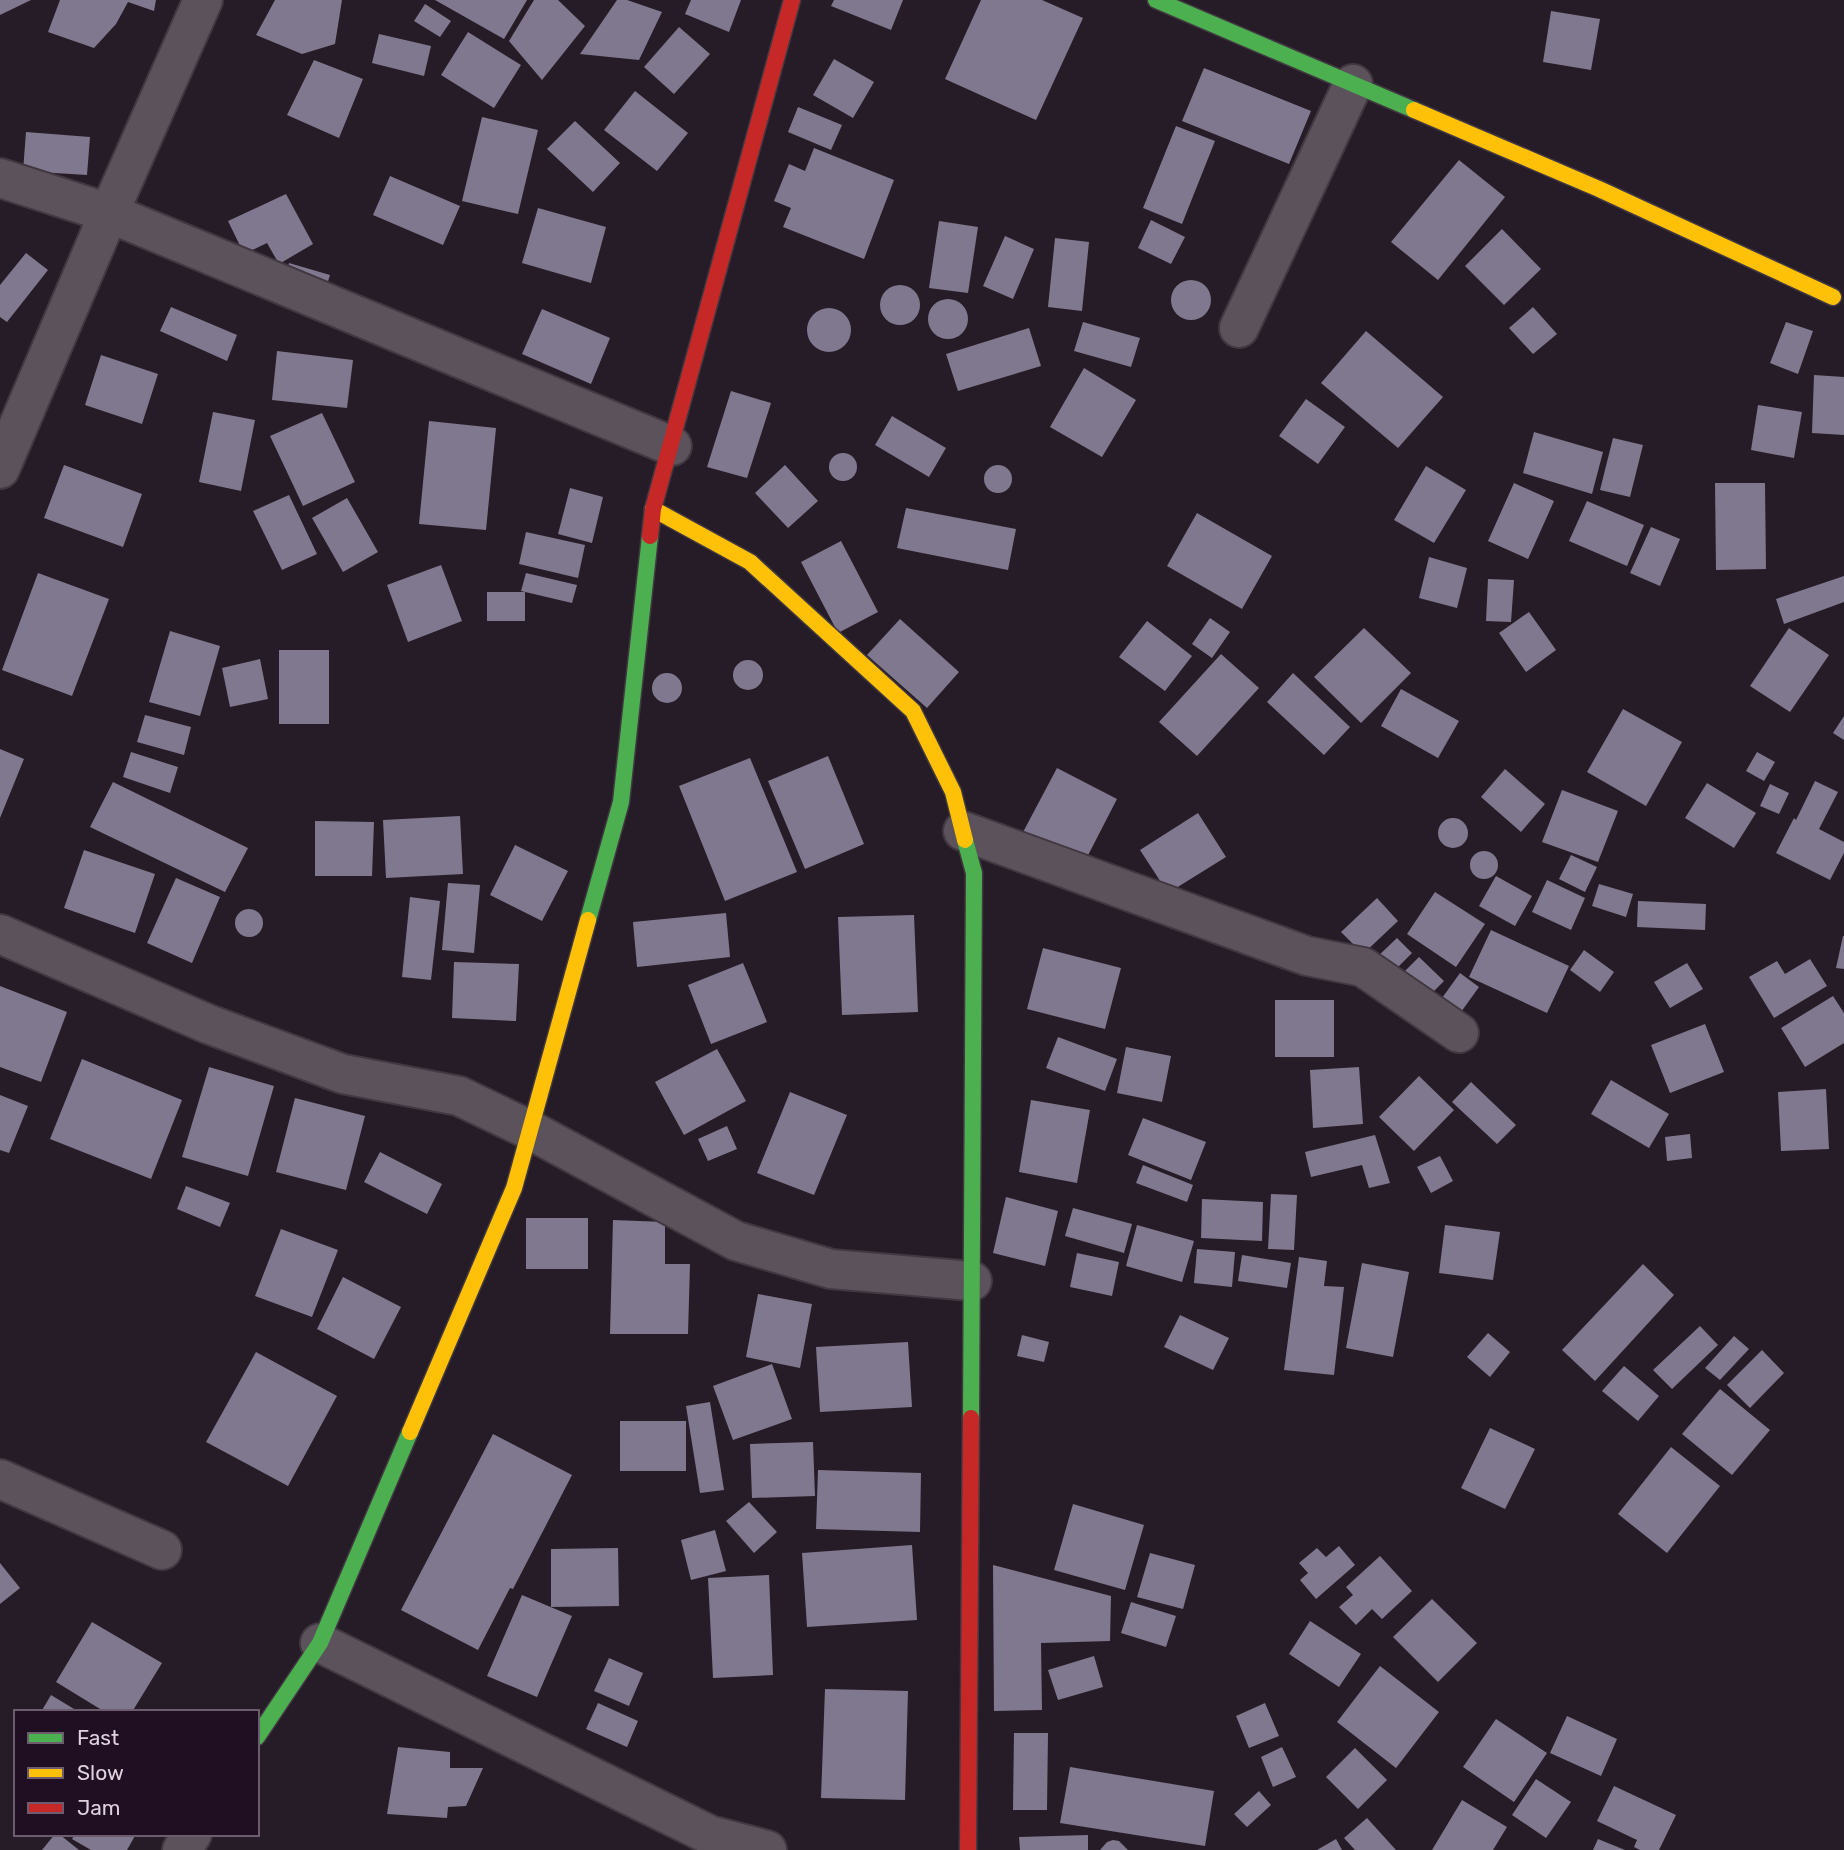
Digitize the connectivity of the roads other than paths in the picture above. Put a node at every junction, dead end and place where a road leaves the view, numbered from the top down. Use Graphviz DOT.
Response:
graph roads {
  1 [pos="203,0"];
  2 [pos="792,0"];
  3 [pos="1156,0"];
  4 [pos="1353,84"];
  5 [pos="0,178"];
  6 [pos="109,213"];
  7 [pos="1833,297"];
  8 [pos="1238,328"];
  9 [pos="672,446"];
  10 [pos="0,469"];
  11 [pos="653,509"];
  12 [pos="963,831"];
  13 [pos="0,934"];
  14 [pos="1458,1033"];
  15 [pos="530,1130"];
  16 [pos="972,1281"];
  17 [pos="0,1479"];
  18 [pos="162,1549"];
  19 [pos="320,1643"];
  20 [pos="259,1734"];
  21 [pos="767,1850"];
  22 [pos="968,1850"];
  1 -- 6 [label="street"];
  2 -- 9 [label="street"];
  3 -- 4 [label="street"];
  4 -- 7 [label="street"];
  4 -- 8 [label="street"];
  5 -- 6 [label="street"];
  6 -- 9 [label="street"];
  6 -- 10 [label="street"];
  9 -- 11 [label="street"];
  11 -- 12 [label="street"];
  11 -- 15 [label="street"];
  12 -- 14 [label="street"];
  12 -- 16 [label="street"];
  13 -- 15 [label="street"];
  15 -- 16 [label="street"];
  15 -- 19 [label="street"];
  16 -- 22 [label="street"];
  17 -- 18 [label="street"];
  19 -- 20 [label="street"];
  19 -- 21 [label="street"];
}
